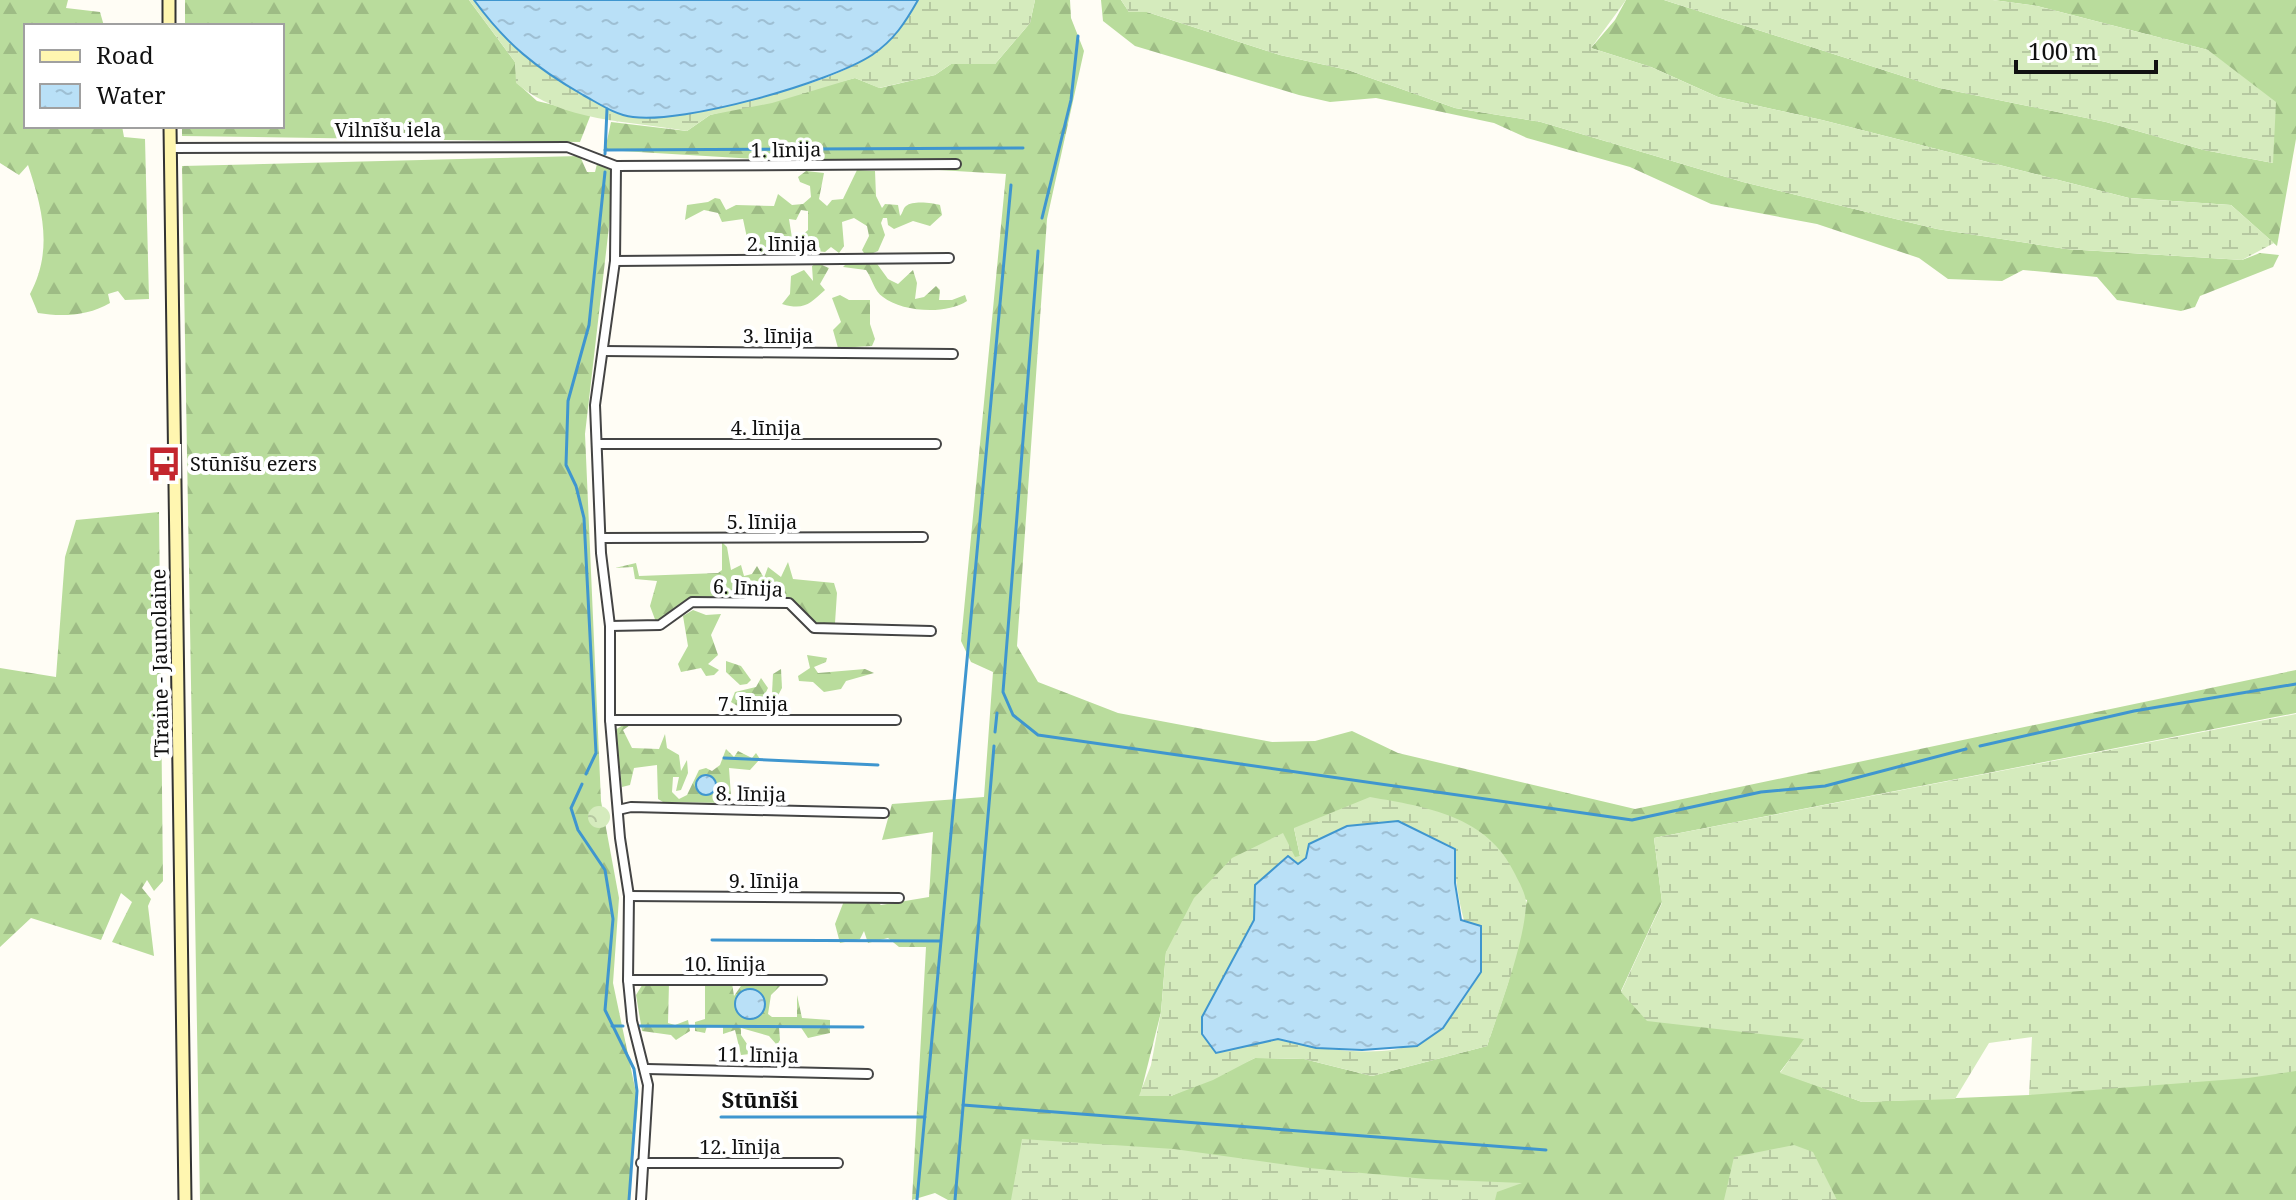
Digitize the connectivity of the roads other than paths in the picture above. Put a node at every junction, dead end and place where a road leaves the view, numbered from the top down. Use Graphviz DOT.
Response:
graph roads {
  1 [pos="169,0"];
  2 [pos="169,24"];
  3 [pos="170,128"];
  4 [pos="171,148"];
  5 [pos="956,164"];
  6 [pos="616,166"];
  7 [pos="949,258"];
  8 [pos="615,261"];
  9 [pos="603,351"];
  10 [pos="953,354"];
  11 [pos="597,444"];
  12 [pos="936,444"];
  13 [pos="923,537"];
  14 [pos="601,538"];
  15 [pos="610,626"];
  16 [pos="931,631"];
  17 [pos="610,720"];
  18 [pos="896,720"];
  19 [pos="618,810"];
  20 [pos="884,813"];
  21 [pos="629,896"];
  22 [pos="899,898"];
  23 [pos="628,980"];
  24 [pos="822,980"];
  25 [pos="647,1069"];
  26 [pos="868,1074"];
  27 [pos="641,1163"];
  28 [pos="838,1163"];
  29 [pos="185,1200"];
  30 [pos="641,1200"];
  1 -- 2 [label="main road"];
  3 -- 4 [label="main road, Tīraine - Jaunolaine"];
  4 -- 6 [label="street, Vilnīšu iela"];
  4 -- 29 [label="main road, Tīraine - Jaunolaine"];
  5 -- 6 [label="street, 1. līnija"];
  6 -- 8 [label="street"];
  7 -- 8 [label="street, 2. līnija"];
  8 -- 9 [label="street"];
  9 -- 10 [label="street, 3. līnija"];
  9 -- 11 [label="street"];
  11 -- 12 [label="street, 4. līnija"];
  11 -- 14 [label="street"];
  13 -- 14 [label="street, 5. līnija"];
  14 -- 15 [label="street"];
  15 -- 16 [label="street, 6. līnija"];
  15 -- 17 [label="street"];
  17 -- 18 [label="street, 7. līnija"];
  17 -- 19 [label="street"];
  19 -- 20 [label="street, 8. līnija"];
  19 -- 21 [label="street"];
  21 -- 22 [label="street, 9. līnija"];
  21 -- 23 [label="street"];
  23 -- 24 [label="street, 10. līnija"];
  23 -- 25 [label="street"];
  25 -- 26 [label="street, 11. līnija"];
  25 -- 27 [label="street"];
  27 -- 28 [label="street, 12. līnija"];
  27 -- 30 [label="street"];
}
